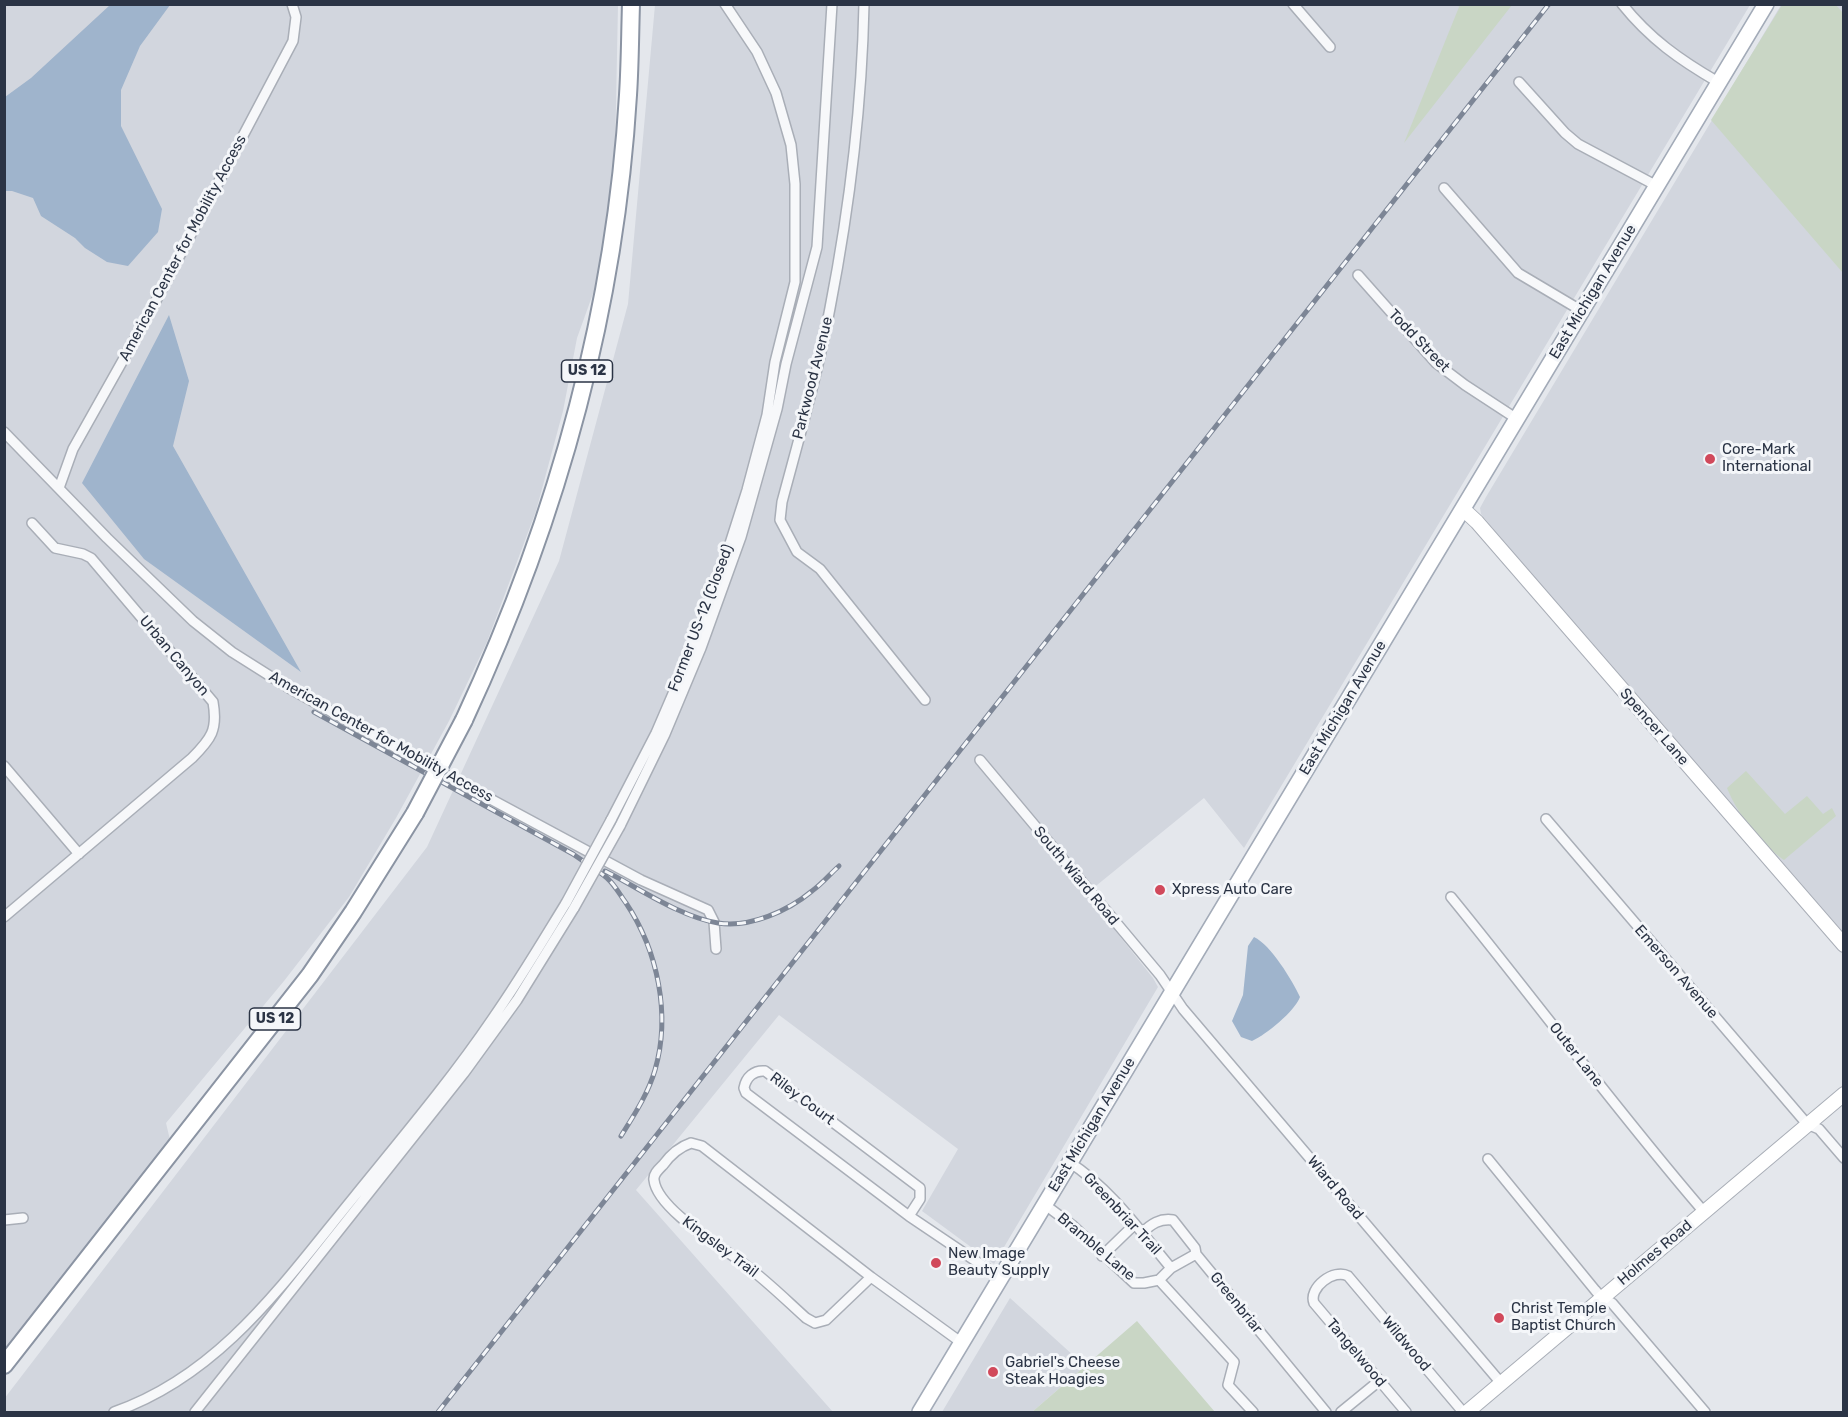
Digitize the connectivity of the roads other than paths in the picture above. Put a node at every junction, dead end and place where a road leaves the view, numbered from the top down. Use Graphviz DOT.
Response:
graph roads {
  1 [pos="292,4"];
  2 [pos="631,4"];
  3 [pos="725,4"];
  4 [pos="832,4"];
  5 [pos="864,4"];
  6 [pos="1293,4"];
  7 [pos="1622,4"];
  8 [pos="1766,4"];
  9 [pos="1330,47"];
  10 [pos="1519,82"];
  11 [pos="1718,82"];
  12 [pos="1657,186"];
  13 [pos="1444,188"];
  14 [pos="1358,275"];
  15 [pos="1582,311"];
  16 [pos="1517,419"];
  17 [pos="4,432"];
  18 [pos="59,489"];
  19 [pos="1463,509"];
  20 [pos="32,523"];
  21 [pos="925,700"];
  22 [pos="980,760"];
  23 [pos="4,766"];
  24 [pos="1546,819"];
  25 [pos="79,854"];
  26 [pos="1450,897"];
  27 [pos="570,906"];
  28 [pos="4,917"];
  29 [pos="1844,945"];
  30 [pos="716,949"];
  31 [pos="1170,993"];
  32 [pos="1844,1094"];
  33 [pos="1807,1124"];
  34 [pos="1844,1158"];
  35 [pos="1488,1159"];
  36 [pos="1070,1162"];
  37 [pos="1044,1204"];
  38 [pos="1704,1212"];
  39 [pos="909,1216"];
  40 [pos="23,1218"];
  41 [pos="4,1220"];
  42 [pos="1135,1224"];
  43 [pos="1142,1233"];
  44 [pos="1196,1254"];
  45 [pos="1102,1256"];
  46 [pos="1171,1268"];
  47 [pos="1348,1276"];
  48 [pos="871,1277"];
  49 [pos="1001,1278"];
  50 [pos="1159,1280"];
  51 [pos="1602,1298"];
  52 [pos="962,1343"];
  53 [pos="4,1365"];
  54 [pos="1378,1380"];
  55 [pos="1501,1383"];
  56 [pos="114,1413"];
  57 [pos="195,1413"];
  58 [pos="920,1413"];
  59 [pos="1253,1413"];
  60 [pos="1326,1413"];
  61 [pos="1341,1413"];
  62 [pos="1406,1413"];
  63 [pos="1465,1413"];
  64 [pos="1705,1413"];
  1 -- 18 [label="street, American Center for Mobility Access"];
  2 -- 53 [label="highway, US 12 / US 12, bridge"];
  3 -- 27 [label="street, Former US-12 (Closed), bridge"];
  4 -- 27 [label="street, bridge"];
  5 -- 21 [label="street, Parkwood Avenue"];
  6 -- 9 [label="street"];
  7 -- 11 [label="street"];
  8 -- 11 [label="main road, East Michigan Avenue"];
  10 -- 12 [label="street"];
  11 -- 12 [label="main road, East Michigan Avenue"];
  12 -- 15 [label="main road, East Michigan Avenue"];
  13 -- 15 [label="street"];
  14 -- 16 [label="street, Todd Street"];
  15 -- 16 [label="main road, East Michigan Avenue"];
  16 -- 19 [label="main road, East Michigan Avenue"];
  17 -- 18 [label="street, American Center for Mobility Access"];
  18 -- 30 [label="street, American Center for Mobility Access"];
  19 -- 29 [label="street, Spencer Lane"];
  19 -- 31 [label="main road, East Michigan Avenue"];
  20 -- 25 [label="street, Urban Canyon"];
  22 -- 31 [label="street, South Wiard Road"];
  23 -- 25 [label="street"];
  24 -- 33 [label="street, Emerson Avenue"];
  25 -- 28 [label="street, Urban Canyon"];
  26 -- 38 [label="street, Outer Lane"];
  27 -- 56 [label="street"];
  27 -- 57 [label="street"];
  31 -- 36 [label="main road, East Michigan Avenue"];
  31 -- 55 [label="street, Wiard Road"];
  32 -- 33 [label="street, Holmes Road"];
  33 -- 34 [label="street, Emerson Avenue"];
  33 -- 38 [label="street, Holmes Road"];
  35 -- 51 [label="street"];
  36 -- 37 [label="main road, East Michigan Avenue"];
  36 -- 42 [label="street, Greenbriar Trail"];
  37 -- 45 [label="street, Bramble Lane"];
  37 -- 49 [label="main road, East Michigan Avenue"];
  38 -- 51 [label="street, Holmes Road"];
  39 -- 39 [label="street, Riley Court"];
  39 -- 49 [label="street, Riley Court"];
  40 -- 41 [label="street"];
  42 -- 43 [label="street, Greenbriar Trail"];
  42 -- 45 [label="street"];
  43 -- 44 [label="street, Greenbriar"];
  43 -- 46 [label="street, Greenbriar Trail"];
  44 -- 46 [label="street, Greenbriar Trail"];
  44 -- 60 [label="street, Greenbriar"];
  45 -- 50 [label="street, Bramble Lane"];
  46 -- 50 [label="street, Greenbriar Trail"];
  47 -- 54 [label="street, Tangelwood"];
  47 -- 63 [label="street, Wildwood"];
  48 -- 48 [label="street, Kingsley Trail"];
  48 -- 52 [label="street, Kingsley Trail"];
  49 -- 52 [label="main road, East Michigan Avenue"];
  50 -- 59 [label="street, Bramble Lane"];
  51 -- 55 [label="street, Holmes Road"];
  51 -- 64 [label="street"];
  52 -- 58 [label="main road, East Michigan Avenue"];
  54 -- 61 [label="street"];
  54 -- 62 [label="street, Tangelwood"];
  55 -- 63 [label="street, Holmes Road"];
}
